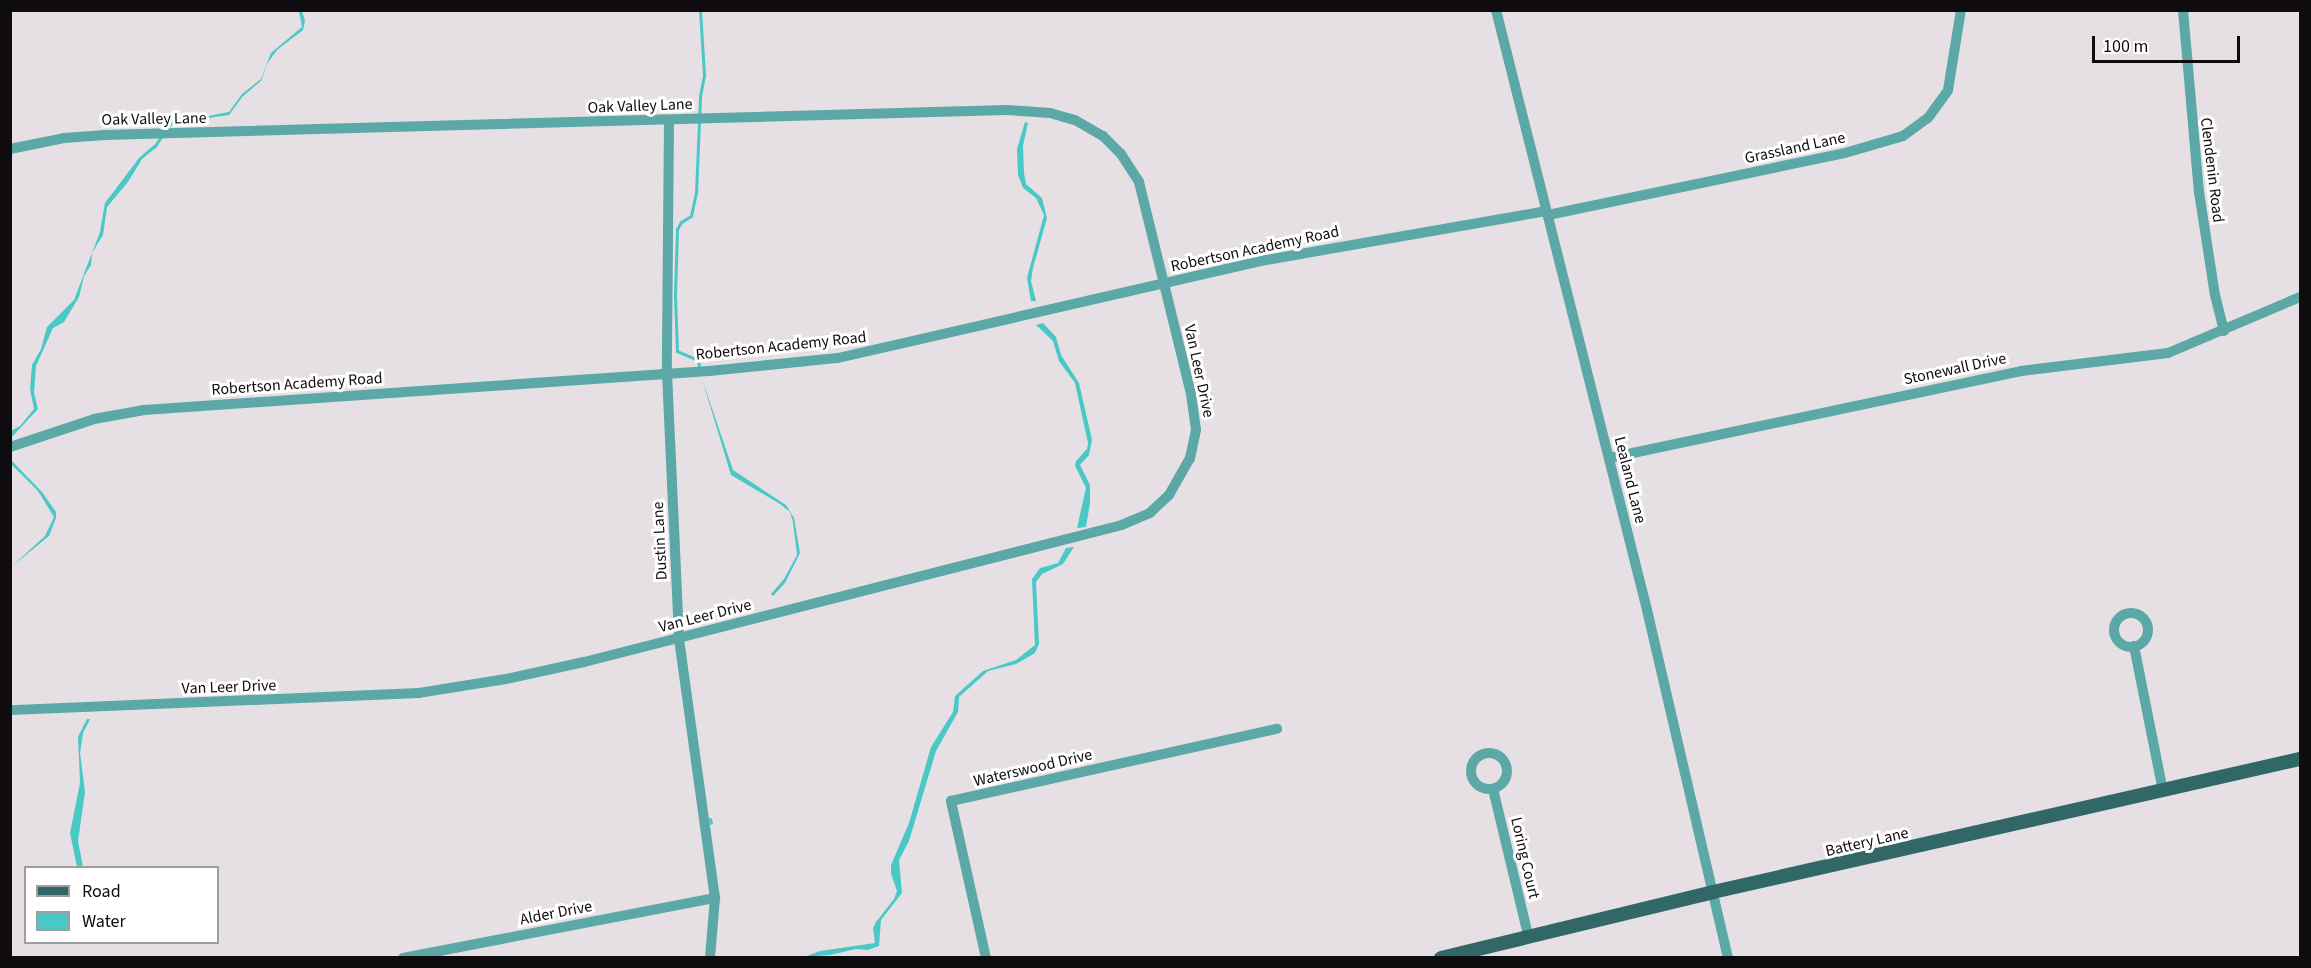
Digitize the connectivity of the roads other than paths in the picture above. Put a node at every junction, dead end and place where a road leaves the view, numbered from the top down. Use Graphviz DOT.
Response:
graph roads {
  1 [pos="1496,10"];
  2 [pos="1960,10"];
  3 [pos="2183,10"];
  4 [pos="669,120"];
  5 [pos="10,149"];
  6 [pos="1547,213"];
  7 [pos="1165,283"];
  8 [pos="2301,297"];
  9 [pos="2224,331"];
  10 [pos="667,373"];
  11 [pos="10,447"];
  12 [pos="1609,458"];
  13 [pos="679,639"];
  14 [pos="2134,646"];
  15 [pos="10,710"];
  16 [pos="1277,729"];
  17 [pos="2301,759"];
  18 [pos="1493,789"];
  19 [pos="2163,791"];
  20 [pos="1713,892"];
  21 [pos="715,898"];
  22 [pos="1528,935"];
  23 [pos="404,957"];
  24 [pos="710,957"];
  25 [pos="986,957"];
  26 [pos="1441,957"];
  27 [pos="1728,957"];
  1 -- 6 [label="street, Lealand Lane"];
  2 -- 6 [label="street, Grassland Lane"];
  3 -- 9 [label="street, Clendenin Road"];
  4 -- 5 [label="street, Oak Valley Lane"];
  4 -- 7 [label="street, Oak Valley Lane"];
  4 -- 10 [label="street, Dustin Lane"];
  6 -- 7 [label="street, Robertson Academy Road"];
  6 -- 12 [label="street, Lealand Lane"];
  7 -- 10 [label="street, Robertson Academy Road"];
  7 -- 13 [label="street, Van Leer Drive"];
  8 -- 9 [label="street, Stonewall Drive"];
  9 -- 12 [label="street, Stonewall Drive"];
  10 -- 11 [label="street, Robertson Academy Road"];
  10 -- 13 [label="street, Dustin Lane"];
  12 -- 20 [label="street, Lealand Lane"];
  13 -- 15 [label="street, Van Leer Drive"];
  13 -- 21 [label="street, Dustin Lane"];
  14 -- 19 [label="street"];
  16 -- 25 [label="street, Waterswood Drive"];
  17 -- 19 [label="main road, Battery Lane"];
  18 -- 22 [label="street, Loring Court"];
  19 -- 20 [label="main road, Battery Lane"];
  20 -- 22 [label="main road, Battery Lane"];
  20 -- 27 [label="street, Lealand Lane"];
  21 -- 23 [label="street, Alder Drive"];
  21 -- 24 [label="street, Dustin Lane"];
  22 -- 26 [label="main road, Battery Lane"];
}
